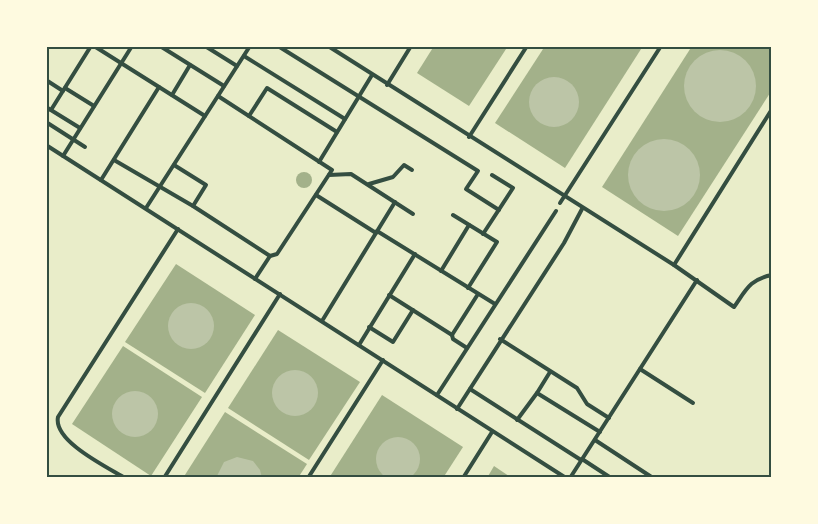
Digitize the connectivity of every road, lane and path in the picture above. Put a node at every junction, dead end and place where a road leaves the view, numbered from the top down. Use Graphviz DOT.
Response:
graph roads {
  1 [pos="93,46"];
  2 [pos="132,46"];
  3 [pos="160,46"];
  4 [pos="205,46"];
  5 [pos="250,46"];
  6 [pos="278,46"];
  7 [pos="328,46"];
  8 [pos="411,46"];
  9 [pos="527,46"];
  10 [pos="661,46"];
  11 [pos="244,56"];
  12 [pos="121,63"];
  13 [pos="190,65"];
  14 [pos="237,66"];
  15 [pos="372,75"];
  16 [pos="47,83"];
  17 [pos="386,85"];
  18 [pos="224,86"];
  19 [pos="160,87"];
  20 [pos="64,90"];
  21 [pos="172,95"];
  22 [pos="218,96"];
  23 [pos="359,97"];
  24 [pos="94,106"];
  25 [pos="46,107"];
  26 [pos="772,109"];
  27 [pos="51,110"];
  28 [pos="205,116"];
  29 [pos="249,116"];
  30 [pos="345,119"];
  31 [pos="46,122"];
  32 [pos="80,128"];
  33 [pos="337,132"];
  34 [pos="469,137"];
  35 [pos="74,139"];
  36 [pos="46,146"];
  37 [pos="85,146"];
  38 [pos="63,156"];
  39 [pos="114,160"];
  40 [pos="319,162"];
  41 [pos="174,164"];
  42 [pos="412,170"];
  43 [pos="492,174"];
  44 [pos="329,175"];
  45 [pos="101,180"];
  46 [pos="369,184"];
  47 [pos="159,187"];
  48 [pos="316,194"];
  49 [pos="564,198"];
  50 [pos="395,202"];
  51 [pos="560,203"];
  52 [pos="193,206"];
  53 [pos="146,208"];
  54 [pos="582,209"];
  55 [pos="499,210"];
  56 [pos="556,211"];
  57 [pos="413,214"];
  58 [pos="453,215"];
  59 [pos="469,225"];
  60 [pos="178,229"];
  61 [pos="377,232"];
  62 [pos="484,234"];
  63 [pos="415,254"];
  64 [pos="270,256"];
  65 [pos="674,265"];
  66 [pos="441,271"];
  67 [pos="772,275"];
  68 [pos="255,279"];
  69 [pos="697,280"];
  70 [pos="468,288"];
  71 [pos="280,294"];
  72 [pos="478,294"];
  73 [pos="389,295"];
  74 [pos="495,304"];
  75 [pos="413,310"];
  76 [pos="322,321"];
  77 [pos="369,328"];
  78 [pos="452,335"];
  79 [pos="500,339"];
  80 [pos="358,345"];
  81 [pos="467,348"];
  82 [pos="383,360"];
  83 [pos="640,369"];
  84 [pos="550,372"];
  85 [pos="470,389"];
  86 [pos="537,393"];
  87 [pos="437,395"];
  88 [pos="693,403"];
  89 [pos="457,409"];
  90 [pos="609,418"];
  91 [pos="517,420"];
  92 [pos="492,432"];
  93 [pos="600,432"];
  94 [pos="595,440"];
  95 [pos="581,460"];
  96 [pos="125,478"];
  97 [pos="164,478"];
  98 [pos="308,478"];
  99 [pos="462,478"];
  100 [pos="566,478"];
  101 [pos="570,478"];
  102 [pos="611,478"];
  103 [pos="653,478"];
  1 -- 12 [label="street"];
  1 -- 20 [label="street"];
  2 -- 12 [label="street"];
  3 -- 13 [label="street"];
  4 -- 14 [label="street"];
  5 -- 11 [label="street"];
  6 -- 23 [label="street"];
  7 -- 15 [label="street"];
  8 -- 17 [label="street"];
  9 -- 34 [label="street"];
  10 -- 49 [label="street"];
  11 -- 14 [label="street"];
  11 -- 30 [label="street"];
  12 -- 19 [label="street"];
  12 -- 24 [label="street"];
  13 -- 18 [label="street"];
  13 -- 21 [label="street"];
  14 -- 18 [label="street"];
  15 -- 17 [label="street"];
  15 -- 23 [label="street"];
  16 -- 20 [label="street"];
  17 -- 34 [label="street"];
  18 -- 22 [label="street"];
  19 -- 21 [label="street"];
  19 -- 39 [label="street"];
  20 -- 24 [label="street"];
  20 -- 27 [label="street"];
  21 -- 28 [label="street"];
  22 -- 28 [label="street"];
  22 -- 29 [label="street"];
  23 -- 30 [label="street"];
  23 -- 55 [label="street"];
  24 -- 32 [label="street"];
  25 -- 27 [label="street"];
  26 -- 65 [label="street"];
  27 -- 32 [label="street"];
  28 -- 41 [label="street"];
  29 -- 33 [label="street"];
  29 -- 40 [label="street"];
  30 -- 33 [label="street"];
  31 -- 35 [label="street"];
  32 -- 35 [label="street"];
  33 -- 40 [label="street"];
  34 -- 49 [label="street"];
  35 -- 37 [label="street"];
  35 -- 38 [label="street"];
  36 -- 38 [label="street"];
  38 -- 45 [label="street"];
  39 -- 45 [label="street"];
  39 -- 47 [label="street"];
  40 -- 44 [label="street"];
  41 -- 47 [label="street"];
  41 -- 52 [label="street"];
  42 -- 46 [label="street"];
  43 -- 55 [label="street"];
  44 -- 46 [label="street"];
  44 -- 48 [label="street"];
  45 -- 53 [label="street"];
  46 -- 50 [label="street"];
  47 -- 52 [label="street"];
  47 -- 53 [label="street"];
  48 -- 61 [label="street"];
  48 -- 64 [label="street"];
  49 -- 51 [label="street"];
  49 -- 54 [label="street"];
  50 -- 57 [label="street"];
  50 -- 61 [label="street"];
  52 -- 64 [label="street"];
  53 -- 60 [label="street"];
  54 -- 65 [label="street"];
  54 -- 79 [label="street"];
  55 -- 62 [label="street"];
  56 -- 74 [label="street"];
  58 -- 59 [label="street"];
  59 -- 62 [label="street"];
  59 -- 66 [label="street"];
  60 -- 68 [label="street"];
  60 -- 96 [label="street"];
  61 -- 63 [label="street"];
  61 -- 76 [label="street"];
  62 -- 70 [label="street"];
  63 -- 66 [label="street"];
  63 -- 73 [label="street"];
  64 -- 68 [label="street"];
  65 -- 69 [label="street"];
  66 -- 70 [label="street"];
  67 -- 69 [label="street"];
  68 -- 71 [label="street"];
  69 -- 83 [label="street"];
  70 -- 72 [label="street"];
  71 -- 76 [label="street"];
  71 -- 97 [label="street"];
  72 -- 74 [label="street"];
  72 -- 78 [label="street"];
  73 -- 75 [label="street"];
  73 -- 77 [label="street"];
  74 -- 81 [label="street"];
  75 -- 77 [label="street"];
  75 -- 78 [label="street"];
  76 -- 80 [label="street"];
  77 -- 80 [label="street"];
  78 -- 81 [label="street"];
  79 -- 84 [label="street"];
  79 -- 85 [label="street"];
  80 -- 82 [label="street"];
  81 -- 87 [label="street"];
  82 -- 87 [label="street"];
  82 -- 98 [label="street"];
  83 -- 88 [label="street"];
  83 -- 90 [label="street"];
  84 -- 86 [label="street"];
  84 -- 90 [label="street"];
  85 -- 89 [label="street"];
  85 -- 91 [label="street"];
  86 -- 91 [label="street"];
  86 -- 93 [label="street"];
  87 -- 89 [label="street"];
  89 -- 92 [label="street"];
  90 -- 93 [label="street"];
  91 -- 95 [label="street"];
  92 -- 99 [label="street"];
  92 -- 100 [label="street"];
  93 -- 94 [label="street"];
  94 -- 95 [label="street"];
  94 -- 103 [label="street"];
  95 -- 101 [label="street"];
  95 -- 102 [label="street"];
}
